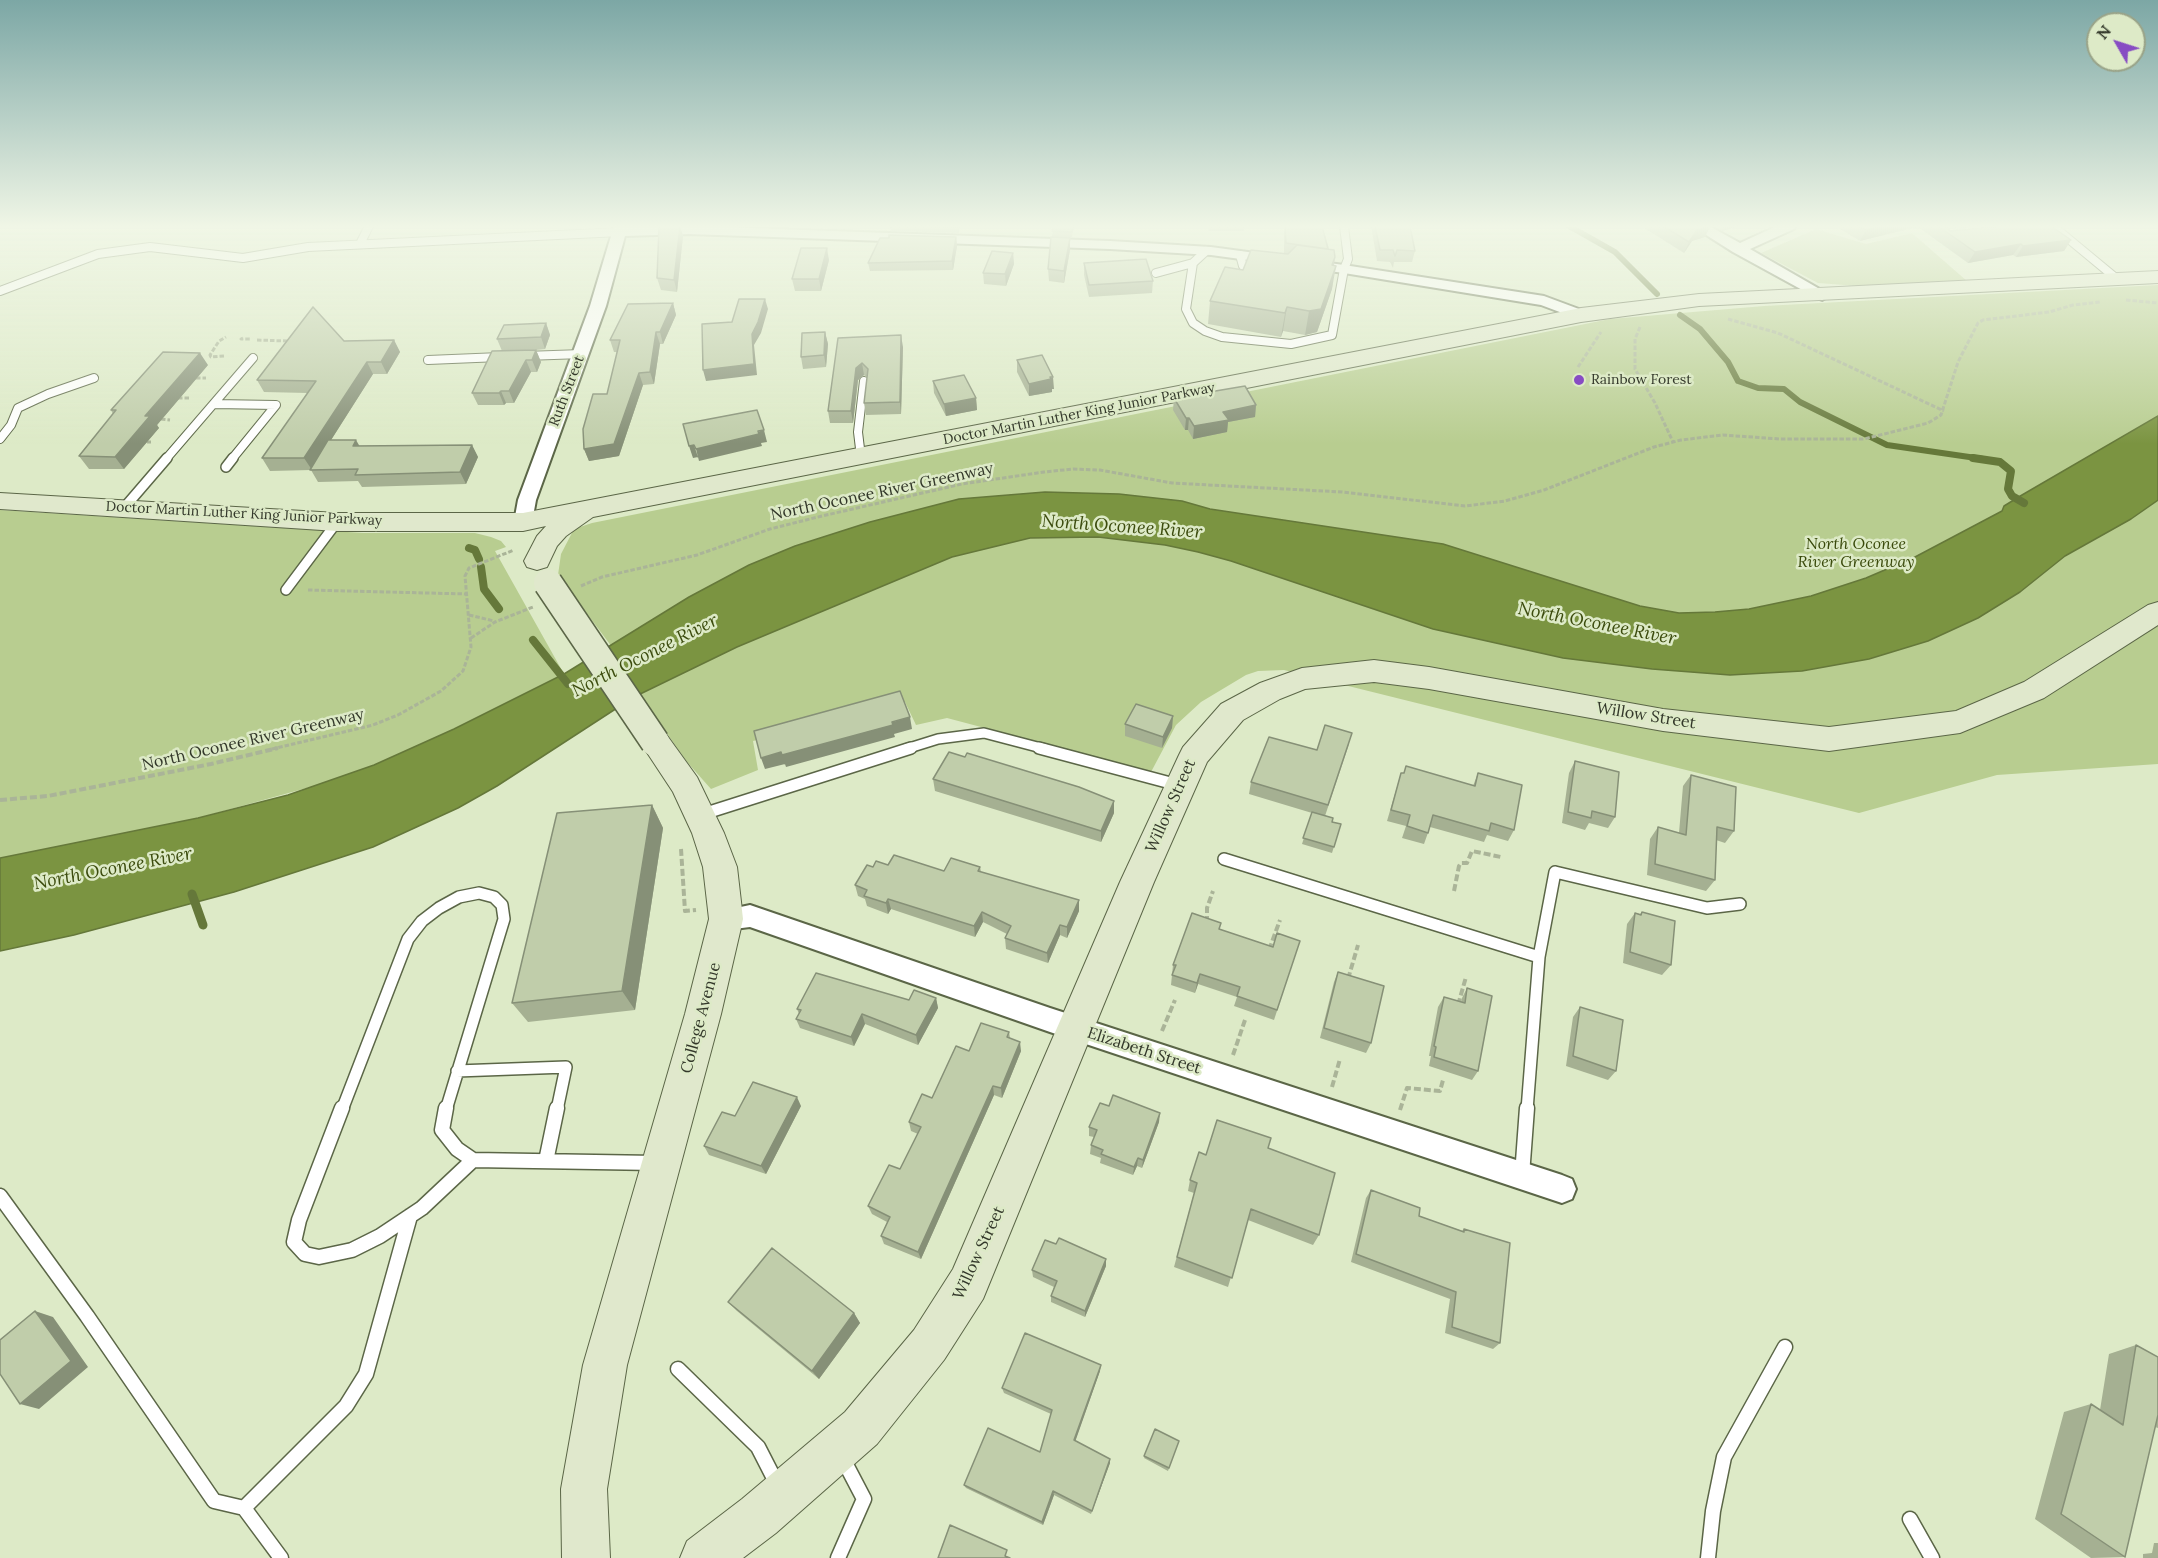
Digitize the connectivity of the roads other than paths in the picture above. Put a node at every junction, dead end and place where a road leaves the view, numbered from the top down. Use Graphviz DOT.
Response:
graph roads {
  1 [pos="599,299"];
  2 [pos="1187,299"];
  3 [pos="1339,299"];
  4 [pos="1530,299"];
  5 [pos="1731,299"];
  6 [pos="1581,315"];
  7 [pos="582,354"];
  8 [pos="253,358"];
  9 [pos="428,360"];
  10 [pos="93,378"];
  11 [pos="864,381"];
  12 [pos="214,404"];
  13 [pos="0,439"];
  14 [pos="861,457"];
  15 [pos="226,467"];
  16 [pos="0,501"];
  17 [pos="124,508"];
  18 [pos="592,508"];
  19 [pos="337,522"];
  20 [pos="523,522"];
  21 [pos="542,582"];
  22 [pos="286,590"];
  23 [pos="2158,612"];
  24 [pos="1179,786"];
  25 [pos="700,815"];
  26 [pos="1224,859"];
  27 [pos="1740,904"];
  28 [pos="710,915"];
  29 [pos="1539,957"];
  30 [pos="1075,1028"];
  31 [pos="457,1071"];
  32 [pos="474,1160"];
  33 [pos="546,1161"];
  34 [pos="661,1163"];
  35 [pos="1522,1176"];
  36 [pos="1562,1189"];
  37 [pos="0,1196"];
  38 [pos="410,1216"];
  39 [pos="1785,1347"];
  40 [pos="678,1369"];
  41 [pos="837,1449"];
  42 [pos="783,1495"];
  43 [pos="244,1508"];
  44 [pos="1910,1519"];
  45 [pos="281,1558"];
  46 [pos="586,1558"];
  47 [pos="704,1558"];
  48 [pos="838,1558"];
  49 [pos="1708,1558"];
  50 [pos="1932,1558"];
  1 -- 7 [label="street, Ruth Street"];
  2 -- 3 [label="lane"];
  4 -- 6 [label="street"];
  5 -- 6 [label="street, Doctor Martin Luther King Junior Parkway"];
  6 -- 14 [label="street, Doctor Martin Luther King Junior Parkway"];
  7 -- 9 [label="lane"];
  7 -- 20 [label="street, Ruth Street"];
  8 -- 12 [label="lane"];
  10 -- 13 [label="lane"];
  11 -- 14 [label="lane"];
  12 -- 15 [label="lane"];
  12 -- 17 [label="lane"];
  14 -- 18 [label="street, Doctor Martin Luther King Junior Parkway"];
  16 -- 17 [label="street, Doctor Martin Luther King Junior Parkway"];
  17 -- 19 [label="street, Doctor Martin Luther King Junior Parkway"];
  18 -- 20 [label="street, Doctor Martin Luther King Junior Parkway"];
  18 -- 21 [label="street"];
  19 -- 20 [label="street, Doctor Martin Luther King Junior Parkway"];
  19 -- 22 [label="lane"];
  20 -- 21 [label="street, College Avenue"];
  21 -- 25 [label="street, College Avenue, bridge"];
  23 -- 24 [label="street, Willow Street"];
  24 -- 25 [label="lane"];
  24 -- 30 [label="street, Willow Street"];
  25 -- 28 [label="street, College Avenue"];
  26 -- 29 [label="lane"];
  27 -- 29 [label="lane"];
  28 -- 30 [label="street, Elizabeth Street"];
  28 -- 34 [label="street, College Avenue"];
  29 -- 35 [label="lane"];
  30 -- 35 [label="street, Elizabeth Street"];
  30 -- 41 [label="street, Willow Street"];
  31 -- 32 [label="lane"];
  31 -- 33 [label="lane"];
  31 -- 38 [label="lane"];
  32 -- 33 [label="lane"];
  32 -- 38 [label="lane"];
  33 -- 34 [label="lane"];
  34 -- 46 [label="street, College Avenue"];
  35 -- 36 [label="street, Elizabeth Street"];
  37 -- 43 [label="lane"];
  38 -- 43 [label="lane"];
  39 -- 49 [label="lane"];
  40 -- 42 [label="lane"];
  41 -- 42 [label="street, Willow Street"];
  41 -- 48 [label="lane"];
  42 -- 47 [label="street, Willow Street"];
  43 -- 45 [label="lane"];
  44 -- 50 [label="lane"];
}
